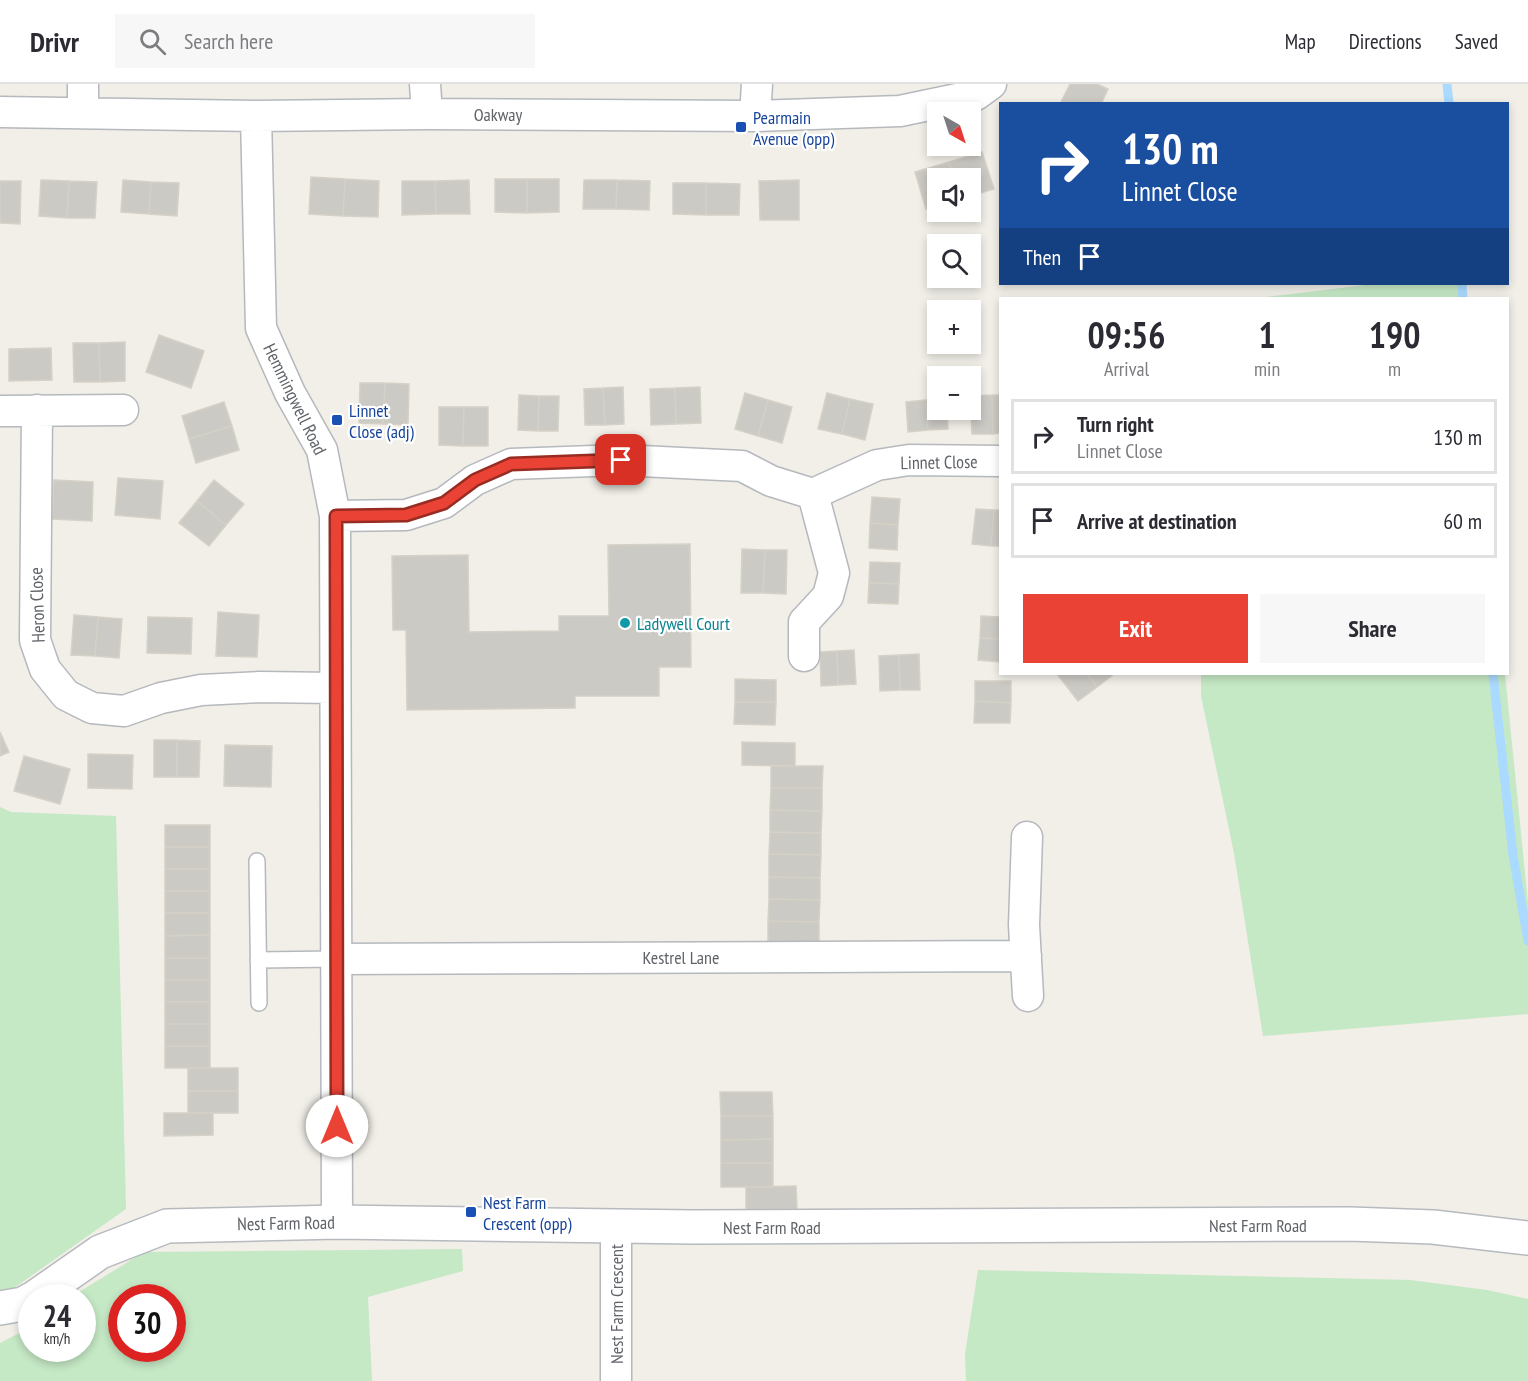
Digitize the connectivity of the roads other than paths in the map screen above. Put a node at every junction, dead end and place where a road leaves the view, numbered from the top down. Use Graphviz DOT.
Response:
graph roads {
  1 [pos="425,84"];
  2 [pos="757,84"];
  3 [pos="990,84"];
  4 [pos="83,98"];
  5 [pos="0,112"];
  6 [pos="427,114"];
  7 [pos="256,116"];
  8 [pos="755,116"];
  9 [pos="123,410"];
  10 [pos="2,411"];
  11 [pos="37,411"];
  12 [pos="999,462"];
  13 [pos="813,494"];
  14 [pos="336,516"];
  15 [pos="804,656"];
  16 [pos="335,688"];
  17 [pos="1027,837"];
  18 [pos="256,861"];
  19 [pos="1026,956"];
  20 [pos="336,959"];
  21 [pos="258,960"];
  22 [pos="1028,996"];
  23 [pos="259,1003"];
  24 [pos="337,1222"];
  25 [pos="616,1226"];
  26 [pos="1528,1238"];
  27 [pos="53,1284"];
  28 [pos="18,1306"];
  29 [pos="0,1308"];
  30 [pos="616,1381"];
  1 -- 6 [label="street"];
  2 -- 8 [label="street"];
  3 -- 8 [label="street, Oakway"];
  4 -- 5 [label="street, Oakway"];
  4 -- 7 [label="street, Oakway"];
  6 -- 7 [label="street, Oakway"];
  6 -- 8 [label="street, Oakway"];
  7 -- 14 [label="street, Hemmingwell Road"];
  9 -- 11 [label="street"];
  10 -- 11 [label="street"];
  11 -- 16 [label="street, Heron Close"];
  12 -- 13 [label="street, Linnet Close"];
  13 -- 14 [label="street"];
  13 -- 15 [label="street"];
  14 -- 16 [label="street, Hemmingwell Road"];
  16 -- 20 [label="street, Hemmingwell Road"];
  17 -- 19 [label="street"];
  18 -- 21 [label="lane"];
  19 -- 20 [label="street, Kestrel Lane"];
  19 -- 22 [label="street"];
  20 -- 21 [label="lane"];
  20 -- 24 [label="street, Hemmingwell Road"];
  21 -- 23 [label="lane"];
  24 -- 25 [label="street, Nest Farm Road"];
  24 -- 27 [label="street, Nest Farm Road"];
  25 -- 26 [label="street, Nest Farm Road"];
  25 -- 30 [label="street, Nest Farm Crescent"];
  28 -- 29 [label="street, Nest Farm Road"];
}
